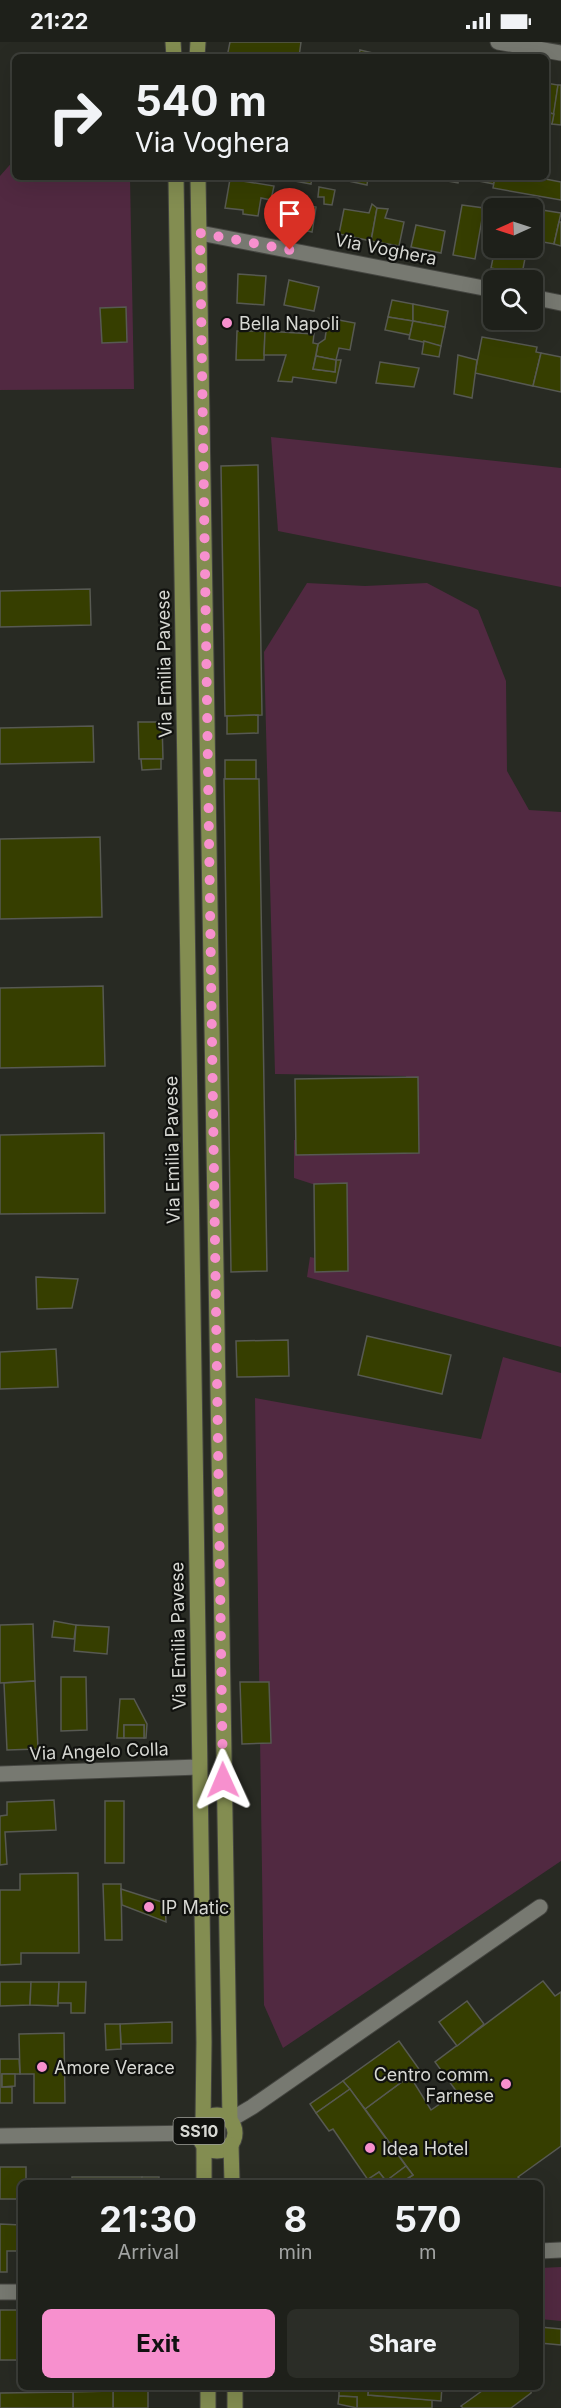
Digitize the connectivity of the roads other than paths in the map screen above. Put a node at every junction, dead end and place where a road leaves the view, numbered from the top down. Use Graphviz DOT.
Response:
graph roads {
  1 [pos="498,42"];
  2 [pos="561,53"];
  3 [pos="176,180"];
  4 [pos="198,180"];
  5 [pos="200,233"];
  6 [pos="483,288"];
  7 [pos="543,299"];
  8 [pos="561,303"];
  9 [pos="199,1767"];
  10 [pos="0,1774"];
  11 [pos="540,1907"];
  12 [pos="230,2120"];
  13 [pos="202,2133"];
  14 [pos="0,2136"];
  15 [pos="231,2145"];
  16 [pos="204,2180"];
  17 [pos="232,2180"];
  18 [pos="561,2250"];
  19 [pos="543,2251"];
  20 [pos="0,2292"];
  21 [pos="18,2292"];
  22 [pos="208,2390"];
  23 [pos="235,2390"];
  24 [pos="208,2408"];
  25 [pos="235,2408"];
  1 -- 2 [label="street"];
  3 -- 9 [label="main road, Via Emilia Pavese / SS10"];
  4 -- 5 [label="main road, SS10"];
  5 -- 6 [label="street, Via Voghera"];
  5 -- 12 [label="main road, SS10"];
  7 -- 8 [label="street"];
  9 -- 10 [label="street, Via Angelo Colla"];
  9 -- 13 [label="main road, Via Emilia Pavese / SS10"];
  11 -- 12 [label="street"];
  12 -- 13 [label="main road, SS10"];
  12 -- 15 [label="main road, SS10"];
  13 -- 14 [label="street"];
  13 -- 15 [label="main road, SS10"];
  13 -- 16 [label="main road, Via Emilia Pavese / SS10"];
  15 -- 17 [label="main road, SS10"];
  18 -- 19 [label="street"];
  20 -- 21 [label="street"];
  22 -- 24 [label="main road"];
  23 -- 25 [label="main road"];
}
